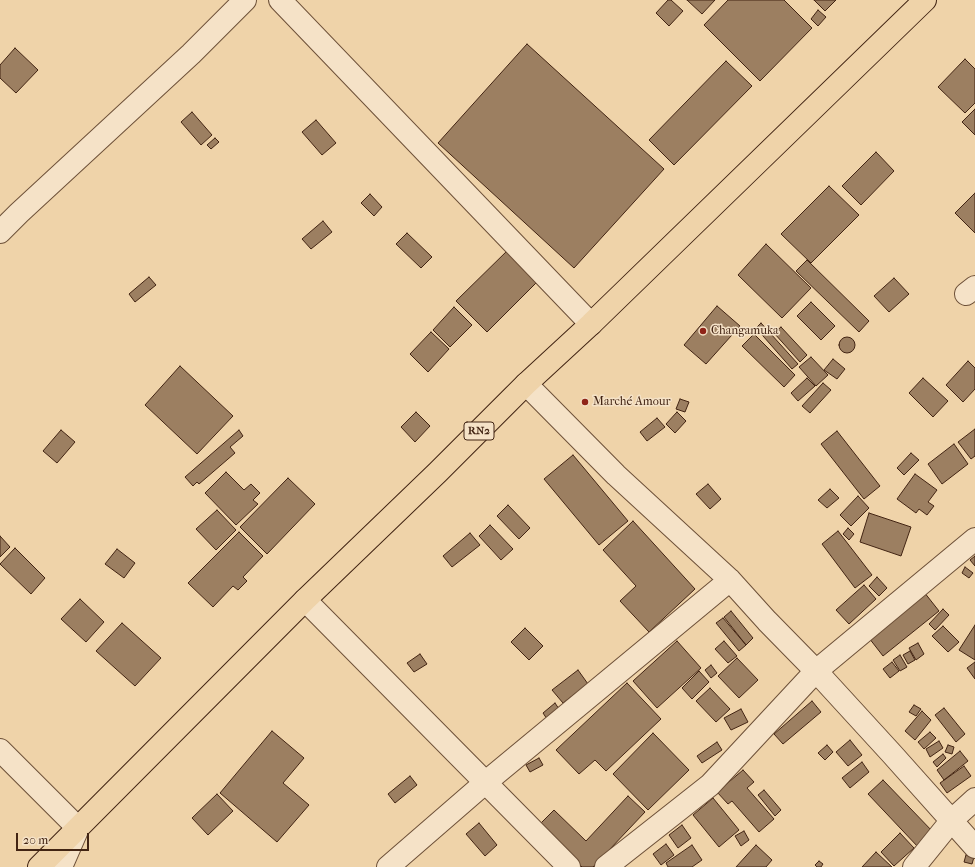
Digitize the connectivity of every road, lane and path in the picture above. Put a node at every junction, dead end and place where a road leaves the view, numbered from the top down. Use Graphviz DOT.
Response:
graph roads {
  1 [pos="245,0"];
  2 [pos="280,0"];
  3 [pos="925,0"];
  4 [pos="0,232"];
  5 [pos="591,324"];
  6 [pos="526,384"];
  7 [pos="975,539"];
  8 [pos="730,580"];
  9 [pos="305,600"];
  10 [pos="816,671"];
  11 [pos="0,750"];
  12 [pos="486,782"];
  13 [pos="975,798"];
  14 [pos="952,820"];
  15 [pos="78,828"];
  16 [pos="975,847"];
  17 [pos="39,867"];
  18 [pos="61,867"];
  19 [pos="388,867"];
  20 [pos="569,867"];
  21 [pos="606,867"];
  22 [pos="914,867"];
  1 -- 4 [label="street"];
  2 -- 5 [label="street"];
  3 -- 5 [label="highway, RN2"];
  5 -- 6 [label="highway, RN2"];
  6 -- 8 [label="street"];
  6 -- 9 [label="highway, RN2"];
  7 -- 10 [label="street"];
  8 -- 10 [label="street"];
  8 -- 12 [label="street"];
  9 -- 12 [label="street"];
  9 -- 15 [label="highway, RN2"];
  10 -- 14 [label="street"];
  10 -- 21 [label="street"];
  11 -- 15 [label="street"];
  12 -- 19 [label="street"];
  12 -- 20 [label="street"];
  13 -- 14 [label="street"];
  14 -- 16 [label="street"];
  14 -- 22 [label="street"];
  15 -- 17 [label="highway, RN2"];
  15 -- 18 [label="street"];
}
